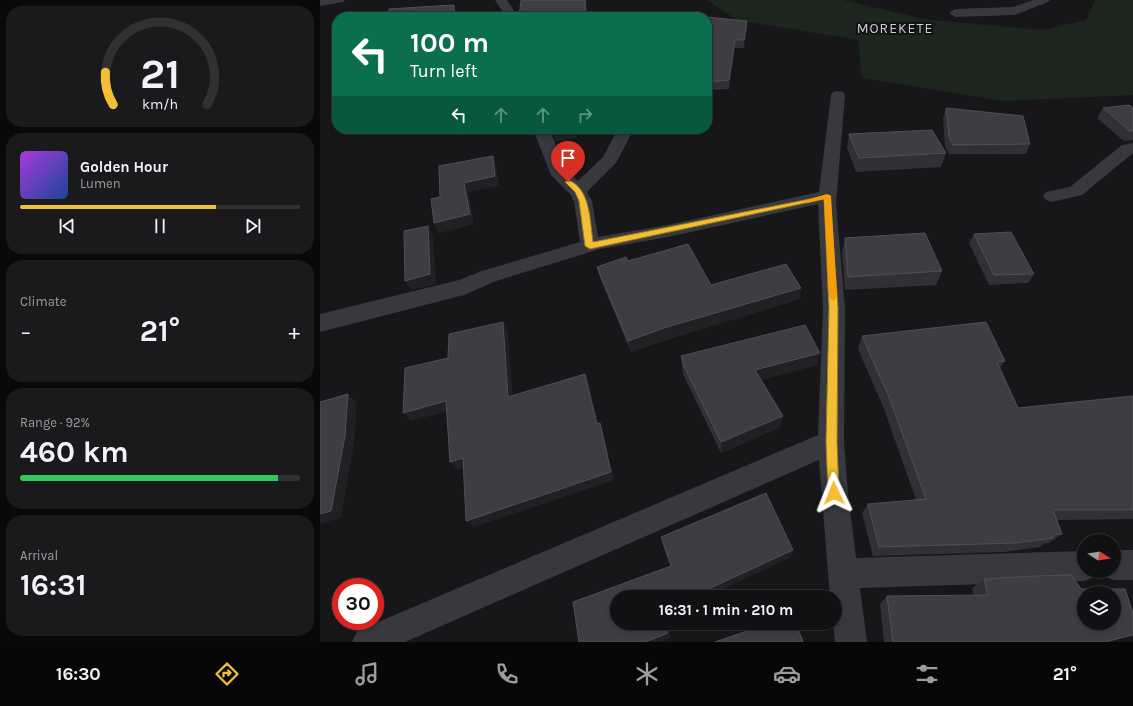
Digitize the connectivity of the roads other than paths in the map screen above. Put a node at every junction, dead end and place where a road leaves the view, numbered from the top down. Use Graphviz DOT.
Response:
graph roads {
  1 [pos="339,0"];
  2 [pos="501,0"];
  3 [pos="1044,0"];
  4 [pos="320,4"];
  5 [pos="509,12"];
  6 [pos="955,14"];
  7 [pos="838,95"];
  8 [pos="544,134"];
  9 [pos="623,134"];
  10 [pos="1133,148"];
  11 [pos="578,191"];
  12 [pos="827,196"];
  13 [pos="1052,196"];
  14 [pos="590,246"];
  15 [pos="320,323"];
  16 [pos="831,442"];
  17 [pos="1121,565"];
  18 [pos="1133,565"];
  19 [pos="1077,566"];
  20 [pos="843,573"];
  21 [pos="368,642"];
  22 [pos="851,642"];
  1 -- 4 [label="street"];
  2 -- 5 [label="street"];
  3 -- 6 [label="street"];
  7 -- 12 [label="street"];
  8 -- 11 [label="street"];
  9 -- 11 [label="street"];
  10 -- 13 [label="street"];
  11 -- 14 [label="street"];
  12 -- 14 [label="street"];
  12 -- 16 [label="street"];
  14 -- 15 [label="street"];
  16 -- 20 [label="street"];
  16 -- 21 [label="street"];
  17 -- 18 [label="street"];
  19 -- 20 [label="street"];
  20 -- 22 [label="street"];
}
